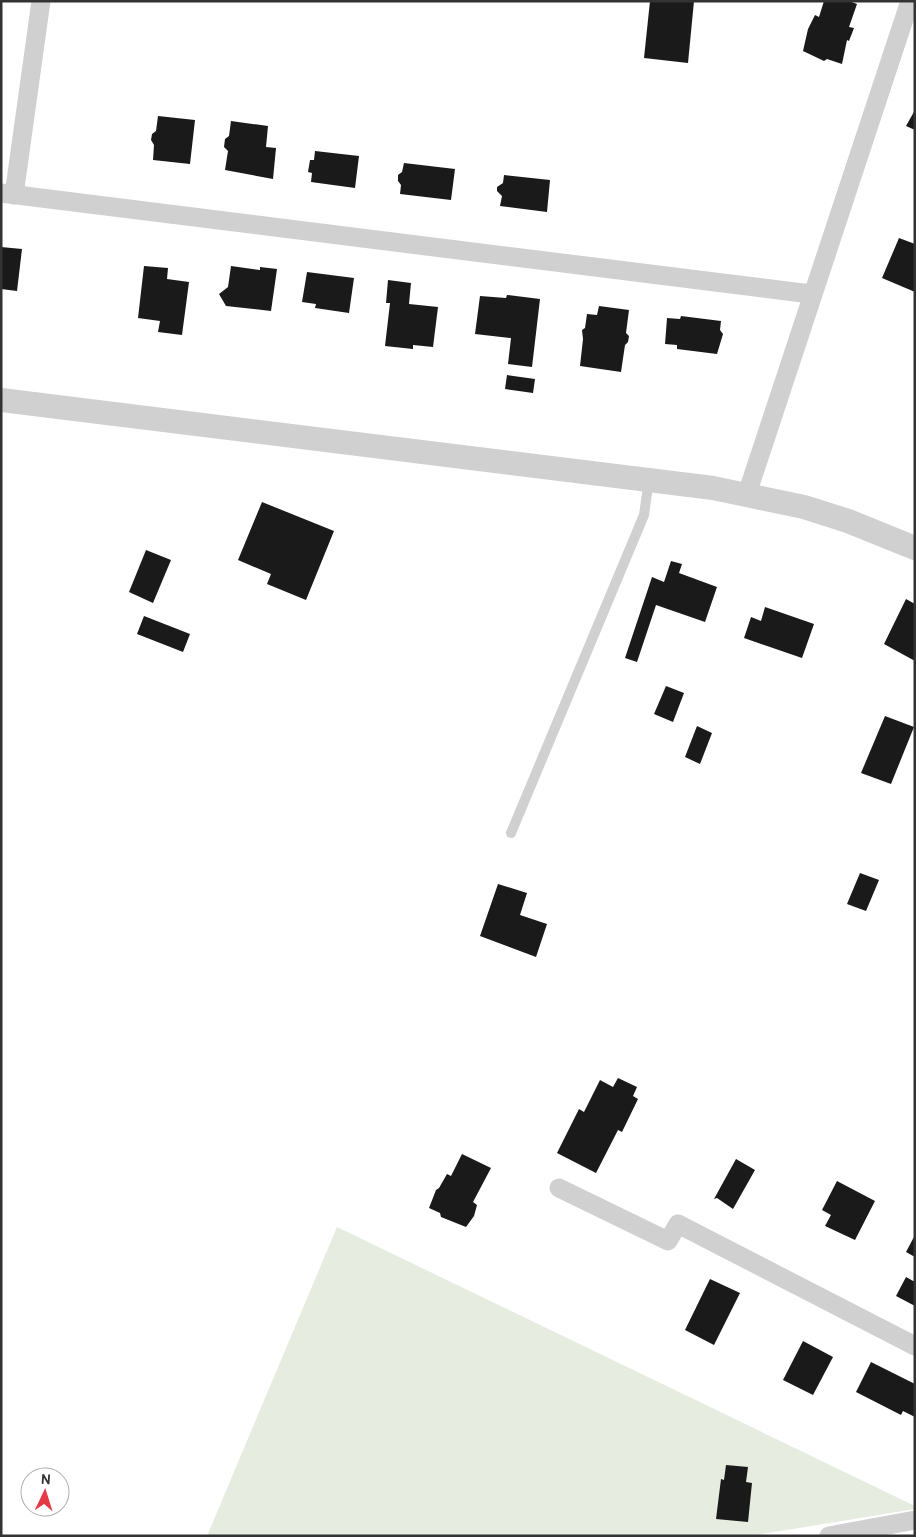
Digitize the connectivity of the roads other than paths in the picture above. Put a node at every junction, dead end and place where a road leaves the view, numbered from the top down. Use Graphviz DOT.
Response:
graph roads {
  1 [pos="41,1"];
  2 [pos="910,1"];
  3 [pos="908,29"];
  4 [pos="8,194"];
  5 [pos="811,294"];
  6 [pos="1,400"];
  7 [pos="649,480"];
  8 [pos="747,494"];
  9 [pos="915,548"];
  10 [pos="511,833"];
  11 [pos="559,1188"];
  12 [pos="915,1346"];
  13 [pos="915,1520"];
  14 [pos="829,1536"];
  1 -- 4 [label="street"];
  2 -- 3 [label="street"];
  3 -- 5 [label="street"];
  4 -- 5 [label="street"];
  5 -- 8 [label="street"];
  6 -- 7 [label="street"];
  7 -- 8 [label="street"];
  7 -- 10 [label="lane"];
  8 -- 9 [label="street"];
  11 -- 12 [label="street"];
  13 -- 14 [label="street"];
}
